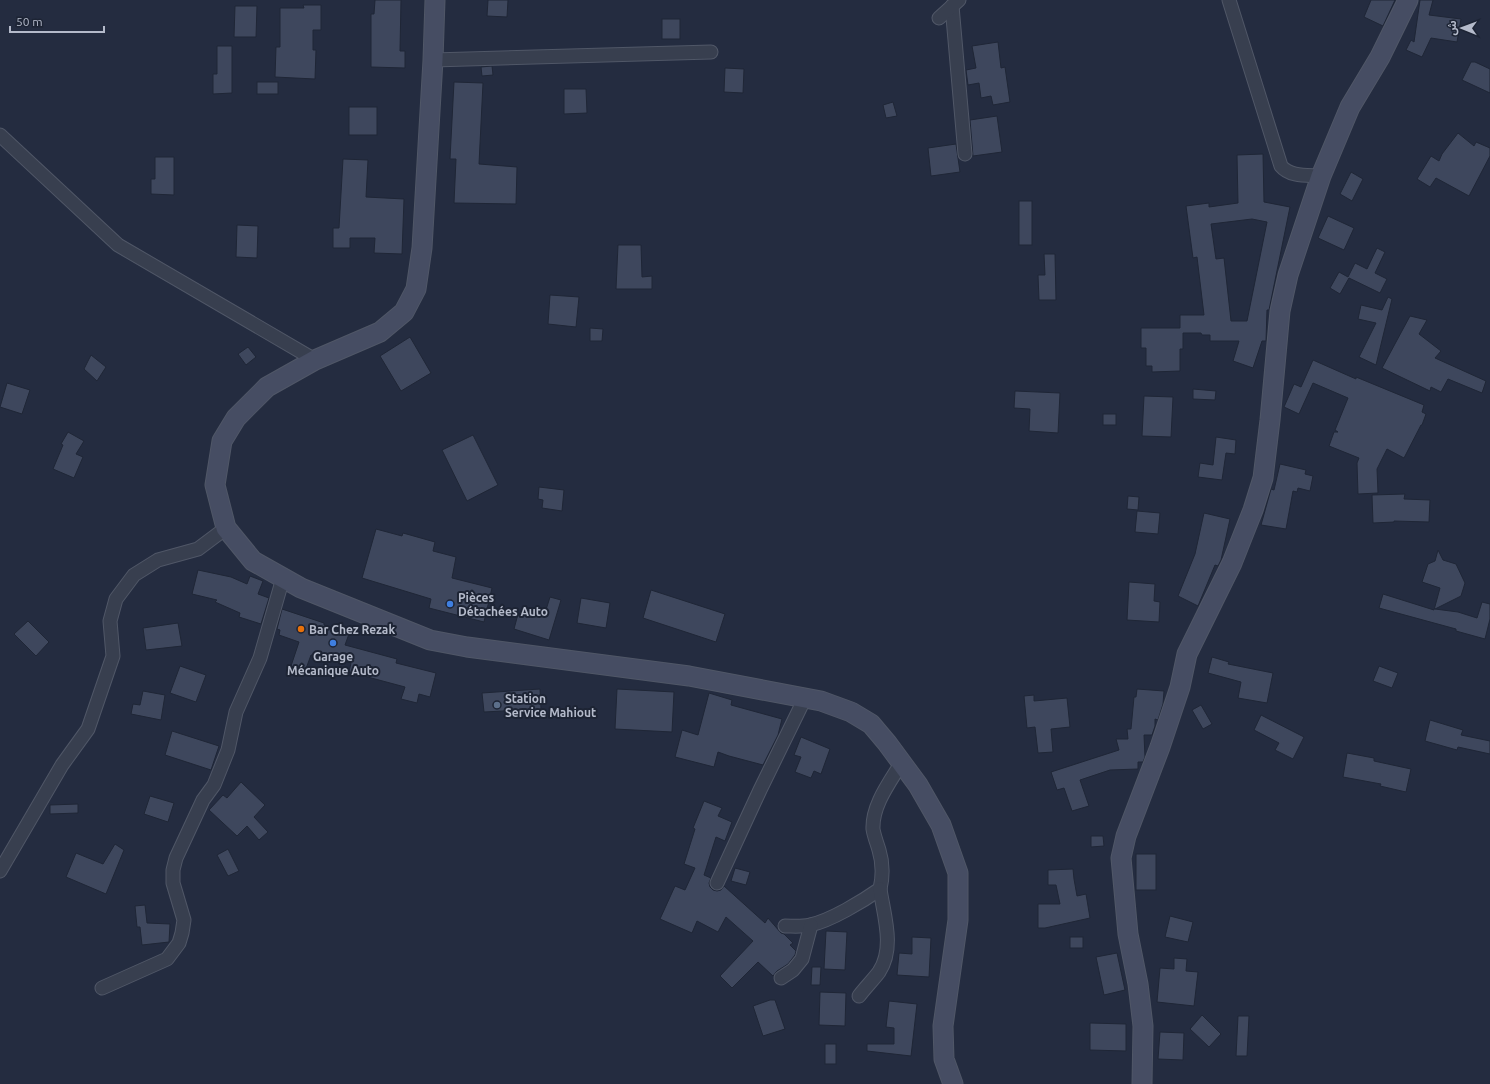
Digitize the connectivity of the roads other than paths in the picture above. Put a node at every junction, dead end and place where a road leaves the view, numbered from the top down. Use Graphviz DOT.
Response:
graph roads {
  1 [pos="435,0"];
  2 [pos="1229,0"];
  3 [pos="1408,0"];
  4 [pos="956,3"];
  5 [pos="939,18"];
  6 [pos="711,52"];
  7 [pos="433,60"];
  8 [pos="0,135"];
  9 [pos="965,154"];
  10 [pos="1320,176"];
  11 [pos="315,360"];
  12 [pos="226,528"];
  13 [pos="283,578"];
  14 [pos="805,698"];
  15 [pos="902,762"];
  16 [pos="0,871"];
  17 [pos="717,883"];
  18 [pos="880,889"];
  19 [pos="811,925"];
  20 [pos="784,926"];
  21 [pos="781,978"];
  22 [pos="102,988"];
  23 [pos="859,996"];
  24 [pos="953,1084"];
  25 [pos="1142,1084"];
  1 -- 7 [label="main road"];
  2 -- 10 [label="street"];
  3 -- 10 [label="main road"];
  4 -- 5 [label="street"];
  4 -- 9 [label="street"];
  6 -- 7 [label="street"];
  7 -- 11 [label="main road"];
  8 -- 11 [label="street"];
  10 -- 25 [label="main road"];
  11 -- 12 [label="main road"];
  12 -- 13 [label="main road"];
  12 -- 16 [label="street"];
  13 -- 14 [label="main road"];
  13 -- 22 [label="street"];
  14 -- 15 [label="main road"];
  14 -- 17 [label="street"];
  15 -- 18 [label="street"];
  15 -- 24 [label="main road"];
  18 -- 19 [label="street"];
  18 -- 23 [label="street"];
  19 -- 20 [label="street"];
  19 -- 21 [label="street"];
}
